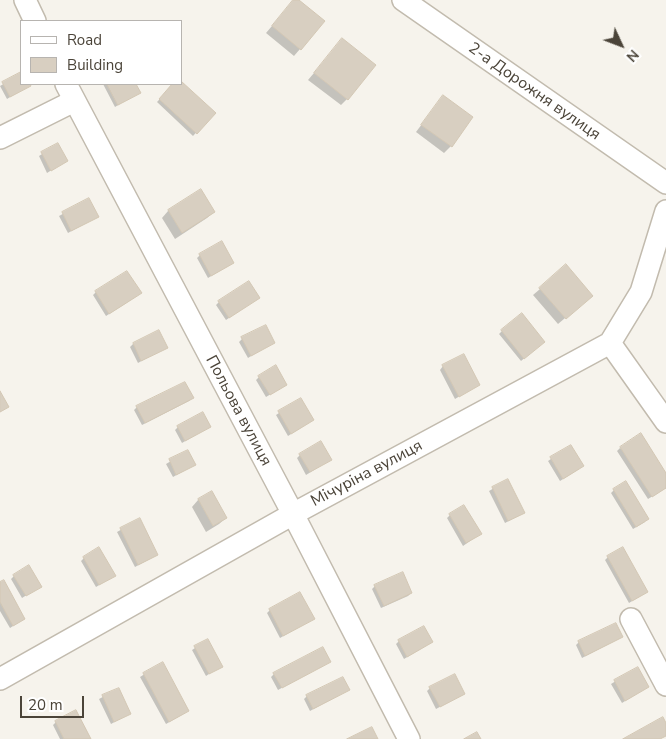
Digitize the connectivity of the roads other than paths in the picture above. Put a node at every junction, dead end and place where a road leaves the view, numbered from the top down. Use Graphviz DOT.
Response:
graph roads {
  1 [pos="24,0"];
  2 [pos="403,0"];
  3 [pos="34,20"];
  4 [pos="70,92"];
  5 [pos="0,138"];
  6 [pos="666,183"];
  7 [pos="666,211"];
  8 [pos="610,343"];
  9 [pos="666,422"];
  10 [pos="293,514"];
  11 [pos="631,619"];
  12 [pos="0,679"];
  13 [pos="666,685"];
  14 [pos="410,739"];
  1 -- 3 [label="street"];
  2 -- 6 [label="street, 2-а Дорожня вулиця"];
  4 -- 5 [label="street"];
  4 -- 10 [label="street, Польова вулиця"];
  7 -- 8 [label="street"];
  8 -- 9 [label="street"];
  8 -- 10 [label="street, Мічуріна вулиця"];
  10 -- 12 [label="street, Мічуріна вулиця"];
  10 -- 14 [label="street, Польова вулиця"];
  11 -- 13 [label="street"];
}
